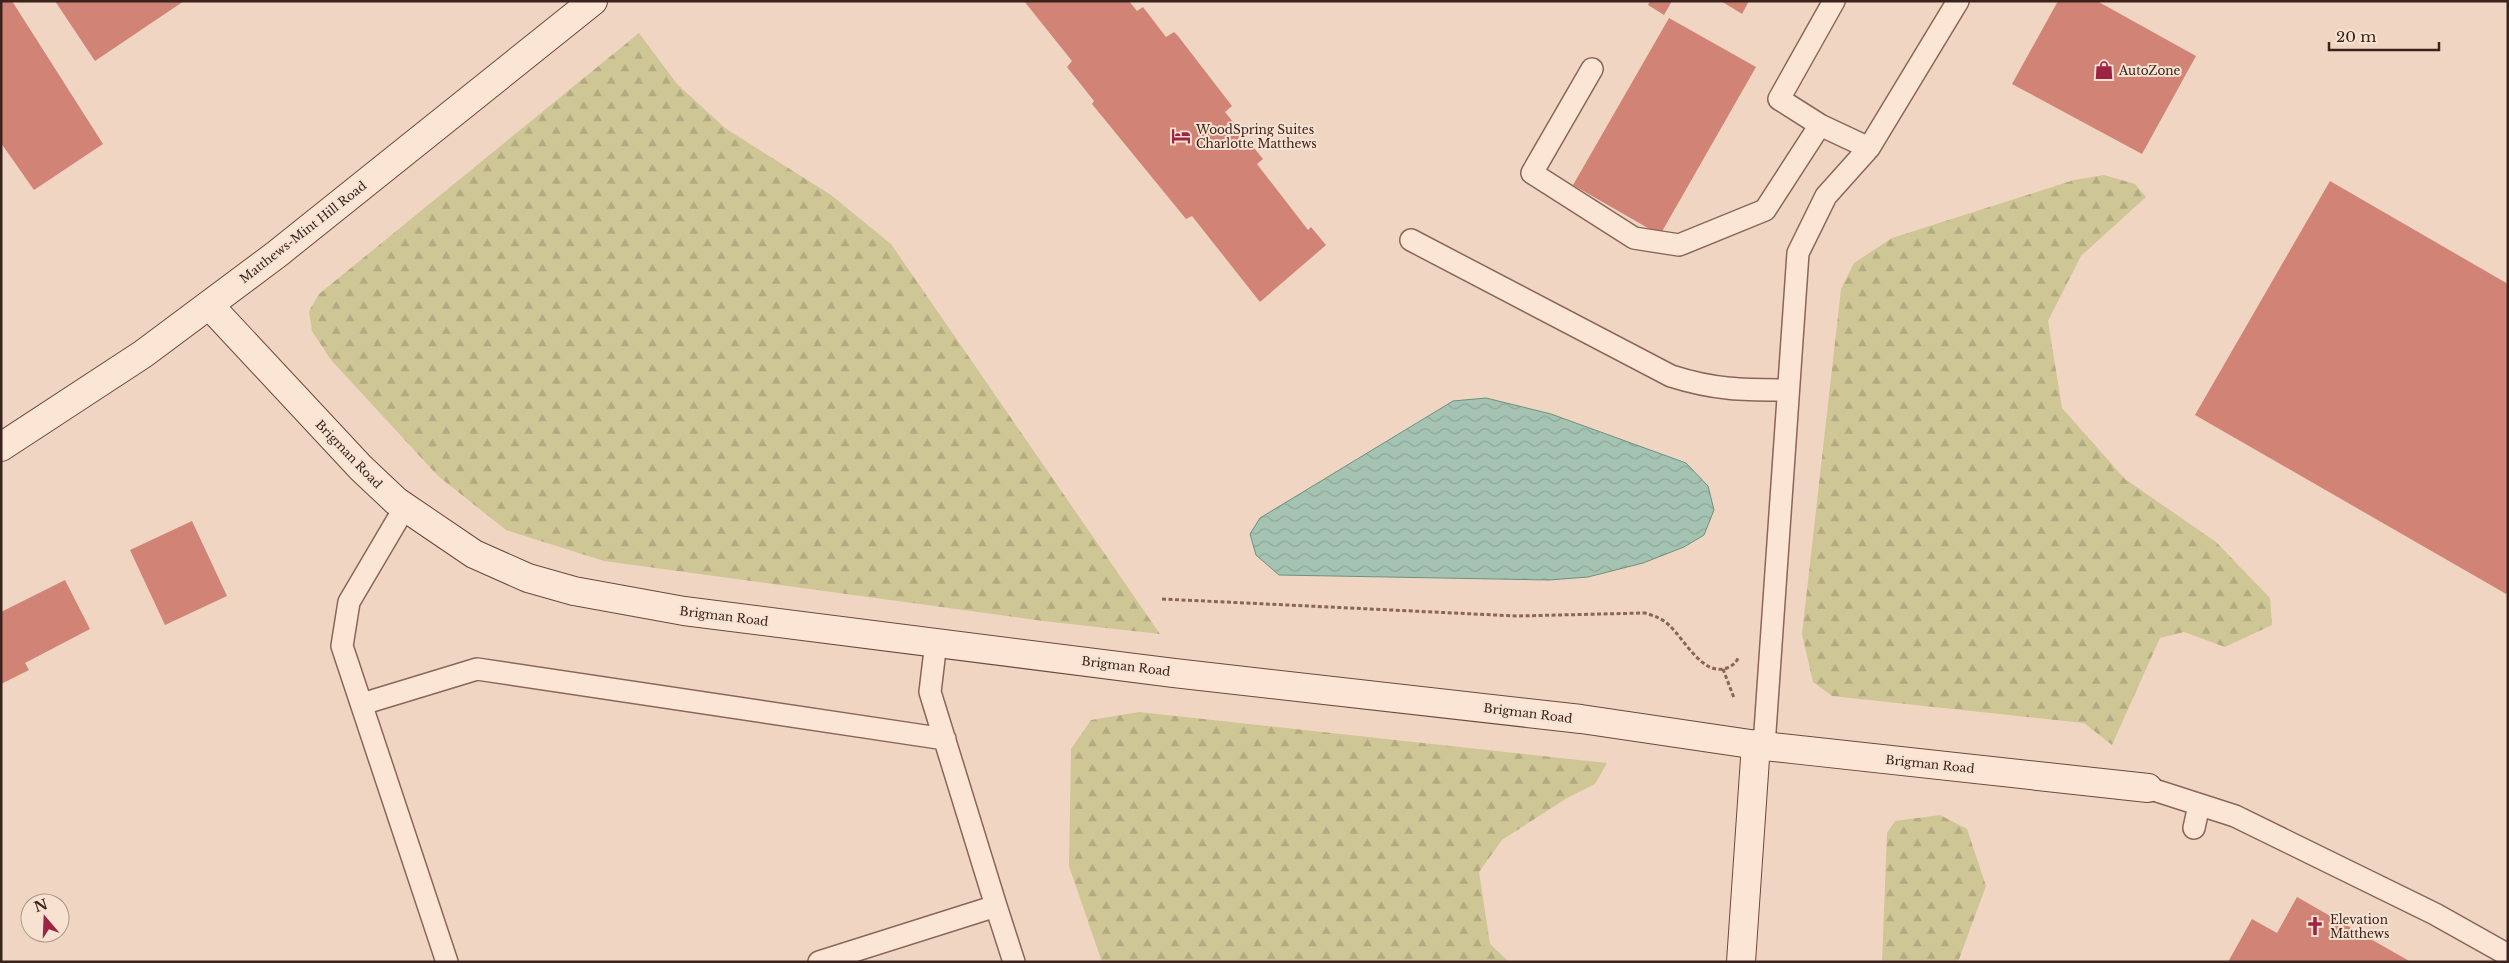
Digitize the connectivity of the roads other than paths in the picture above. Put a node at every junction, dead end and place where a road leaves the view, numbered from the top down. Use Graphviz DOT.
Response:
graph roads {
  1 [pos="593,1"];
  2 [pos="1834,1"];
  3 [pos="1958,1"];
  4 [pos="1592,69"];
  5 [pos="1820,125"];
  6 [pos="1869,148"];
  7 [pos="1411,240"];
  8 [pos="209,305"];
  9 [pos="1788,390"];
  10 [pos="1,447"];
  11 [pos="405,508"];
  12 [pos="936,642"];
  13 [pos="362,704"];
  14 [pos="945,738"];
  15 [pos="1760,745"];
  16 [pos="2148,788"];
  17 [pos="2199,805"];
  18 [pos="2194,828"];
  19 [pos="996,906"];
  20 [pos="2508,954"];
  21 [pos="447,962"];
  22 [pos="819,962"];
  23 [pos="1014,962"];
  24 [pos="1741,962"];
  1 -- 8 [label="street, Matthews-Mint Hill Road"];
  2 -- 5 [label="lane"];
  3 -- 6 [label="lane"];
  4 -- 5 [label="lane"];
  5 -- 6 [label="lane"];
  6 -- 9 [label="lane"];
  7 -- 9 [label="lane"];
  8 -- 10 [label="street, Matthews-Mint Hill Road"];
  8 -- 11 [label="street, Brigman Road"];
  9 -- 15 [label="lane"];
  11 -- 12 [label="street, Brigman Road"];
  11 -- 13 [label="lane"];
  12 -- 14 [label="lane"];
  12 -- 15 [label="street, Brigman Road"];
  13 -- 14 [label="lane"];
  13 -- 21 [label="lane"];
  14 -- 19 [label="lane"];
  15 -- 16 [label="street, Brigman Road"];
  15 -- 24 [label="street"];
  16 -- 17 [label="lane"];
  17 -- 18 [label="lane"];
  17 -- 20 [label="lane"];
  19 -- 22 [label="lane"];
  19 -- 23 [label="lane"];
}
